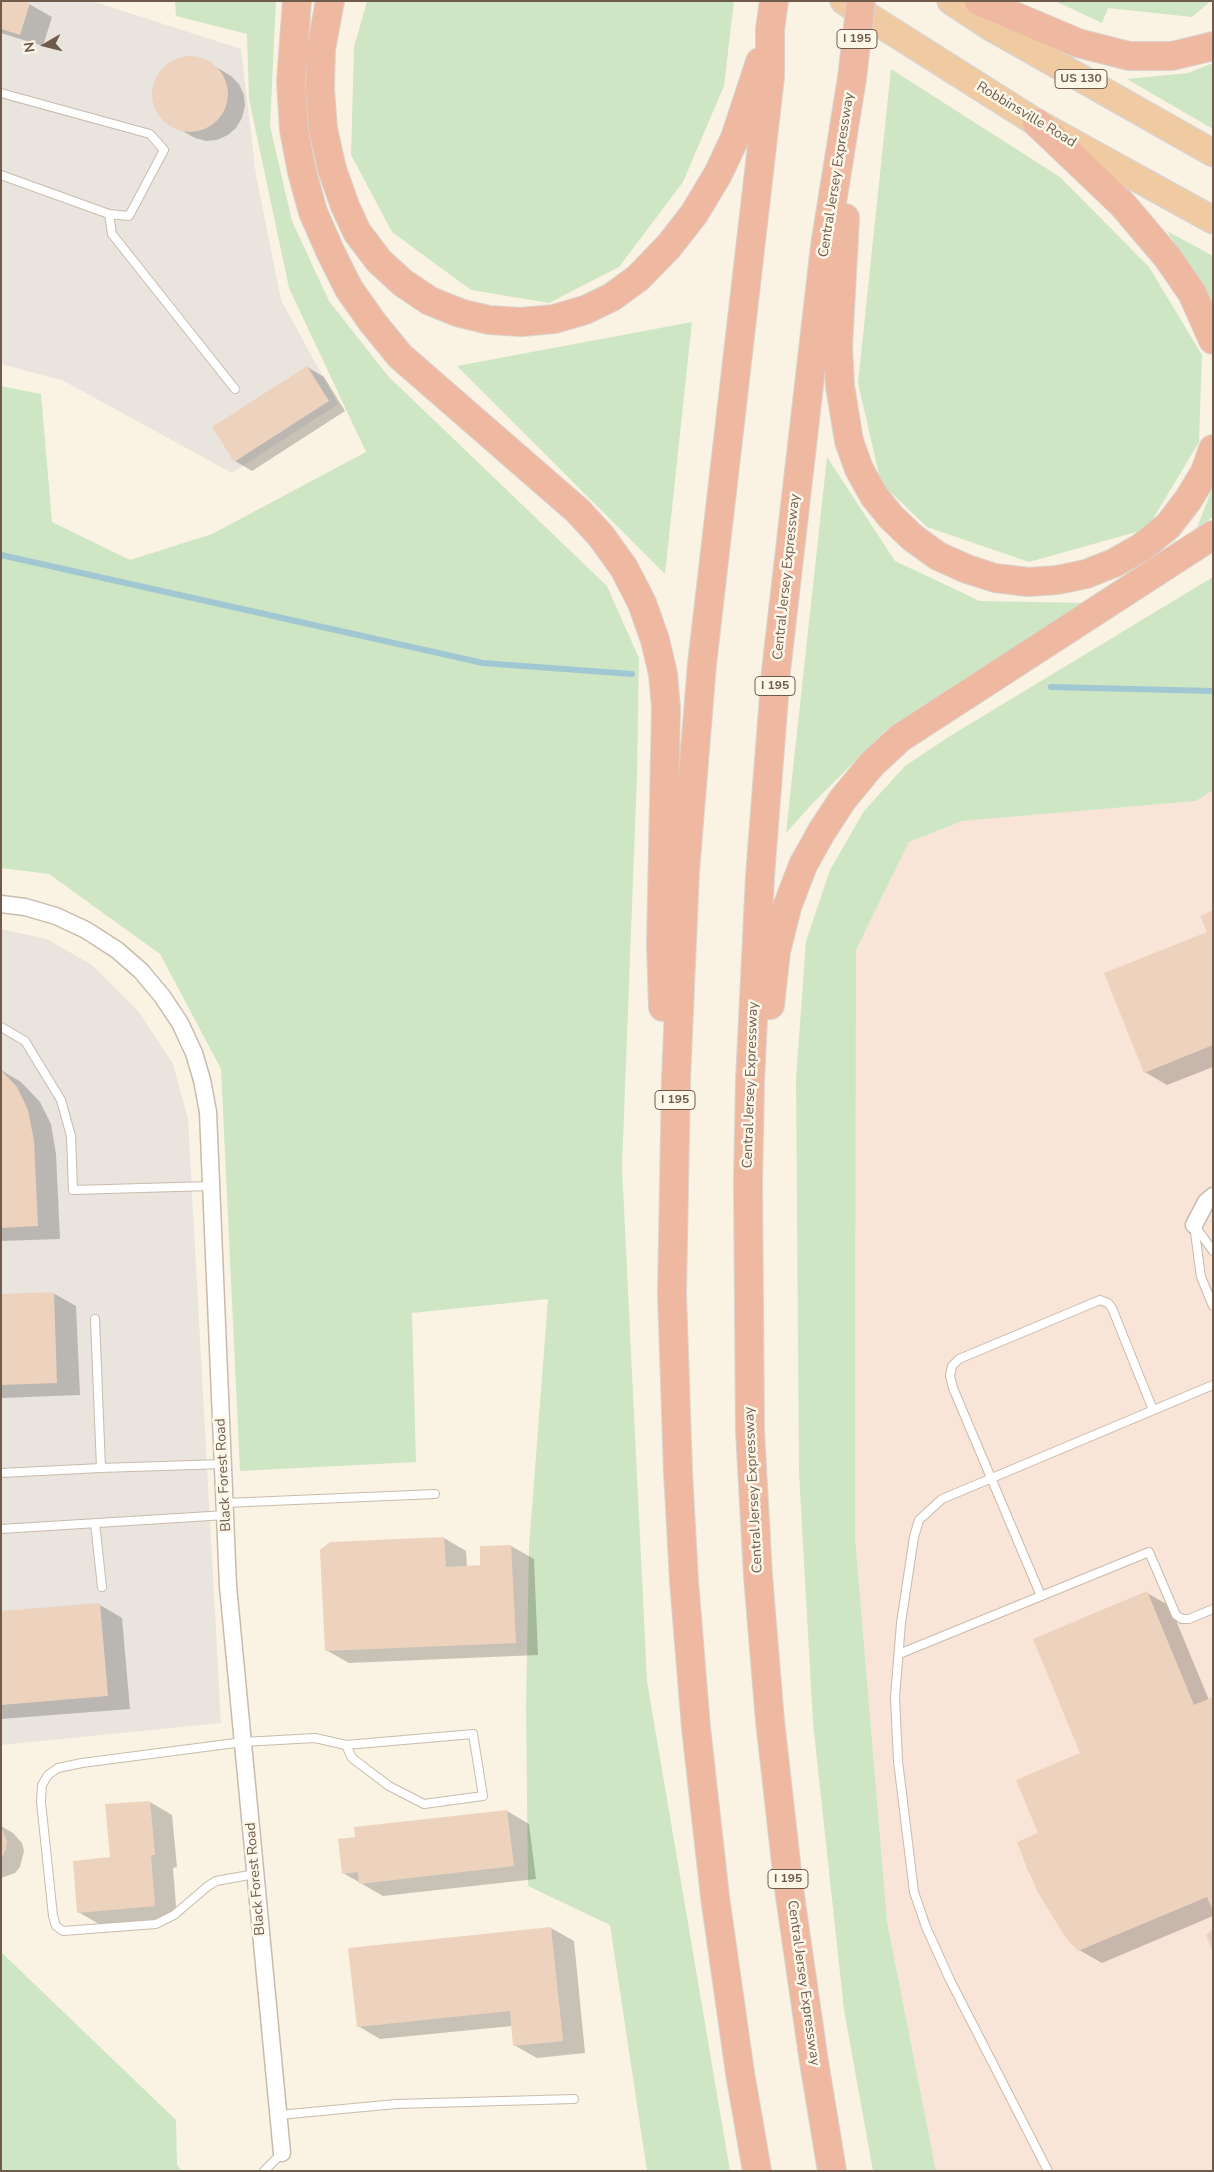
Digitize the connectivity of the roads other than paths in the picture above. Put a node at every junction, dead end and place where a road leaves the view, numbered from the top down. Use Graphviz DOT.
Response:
graph roads {
  1 [pos="297,1"];
  2 [pos="330,1"];
  3 [pos="774,1"];
  4 [pos="844,1"];
  5 [pos="861,1"];
  6 [pos="951,1"];
  7 [pos="979,1"];
  8 [pos="770,29"];
  9 [pos="1213,46"];
  10 [pos="852,78"];
  11 [pos="1,93"];
  12 [pos="1036,123"];
  13 [pos="1213,153"];
  14 [pos="1,175"];
  15 [pos="110,214"];
  16 [pos="1213,220"];
  17 [pos="1213,340"];
  18 [pos="235,389"];
  19 [pos="1213,450"];
  20 [pos="1213,535"];
  21 [pos="1,904"];
  22 [pos="1,1027"];
  23 [pos="211,1186"];
  24 [pos="1213,1196"];
  25 [pos="1194,1225"];
  26 [pos="1213,1251"];
  27 [pos="672,1294"];
  28 [pos="748,1298"];
  29 [pos="1213,1306"];
  30 [pos="95,1319"];
  31 [pos="1213,1385"];
  32 [pos="1153,1410"];
  33 [pos="223,1464"];
  34 [pos="101,1468"];
  35 [pos="1,1473"];
  36 [pos="991,1479"];
  37 [pos="435,1494"];
  38 [pos="225,1509"];
  39 [pos="95,1523"];
  40 [pos="1,1529"];
  41 [pos="102,1587"];
  42 [pos="1041,1596"];
  43 [pos="1213,1608"];
  44 [pos="899,1654"];
  45 [pos="243,1742"];
  46 [pos="346,1745"];
  47 [pos="256,1874"];
  48 [pos="574,2099"];
  49 [pos="279,2115"];
  50 [pos="282,2153"];
  51 [pos="264,2171"];
  52 [pos="757,2171"];
  53 [pos="832,2171"];
  54 [pos="1048,2171"];
  1 -- 27 [label="highway"];
  2 -- 8 [label="highway"];
  3 -- 8 [label="highway, I 195"];
  4 -- 12 [label="highway, Robbinsville Road"];
  5 -- 10 [label="highway, Central Jersey Expressway / I 195, bridge"];
  6 -- 13 [label="highway, US 130"];
  7 -- 9 [label="highway"];
  8 -- 27 [label="highway, I 195"];
  10 -- 19 [label="highway"];
  10 -- 28 [label="highway, Central Jersey Expressway / I 195"];
  11 -- 15 [label="lane"];
  12 -- 16 [label="highway, Robbinsville Road"];
  12 -- 17 [label="highway"];
  14 -- 15 [label="lane"];
  15 -- 18 [label="lane"];
  20 -- 28 [label="highway"];
  21 -- 23 [label="street, Black Forest Road"];
  22 -- 23 [label="lane"];
  23 -- 33 [label="street, Black Forest Road"];
  24 -- 25 [label="street"];
  25 -- 26 [label="lane"];
  25 -- 29 [label="lane"];
  27 -- 52 [label="highway, I 195"];
  28 -- 53 [label="highway, Central Jersey Expressway / I 195"];
  30 -- 34 [label="lane"];
  31 -- 32 [label="lane"];
  32 -- 36 [label="lane"];
  32 -- 36 [label="lane"];
  33 -- 34 [label="lane"];
  33 -- 38 [label="street, Black Forest Road"];
  34 -- 35 [label="lane"];
  36 -- 42 [label="lane"];
  36 -- 44 [label="lane"];
  37 -- 38 [label="lane"];
  38 -- 39 [label="lane"];
  38 -- 45 [label="street, Black Forest Road"];
  39 -- 40 [label="lane"];
  39 -- 41 [label="lane"];
  42 -- 43 [label="lane"];
  42 -- 44 [label="lane"];
  44 -- 54 [label="lane"];
  45 -- 46 [label="lane"];
  45 -- 47 [label="street, Black Forest Road"];
  45 -- 47 [label="lane"];
  46 -- 46 [label="lane"];
  47 -- 49 [label="street, Black Forest Road"];
  48 -- 49 [label="lane"];
  49 -- 50 [label="street, Black Forest Road"];
  50 -- 51 [label="lane"];
}
